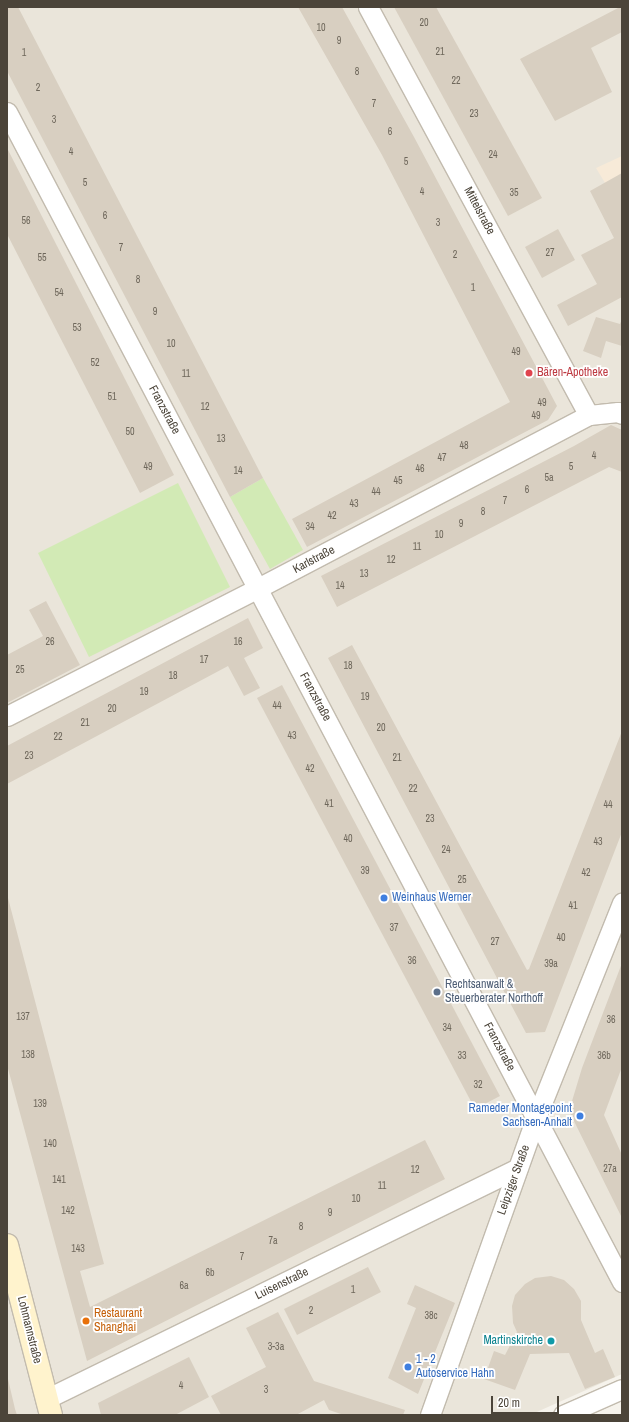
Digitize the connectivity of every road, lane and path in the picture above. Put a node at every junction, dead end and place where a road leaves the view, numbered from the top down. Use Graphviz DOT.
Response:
graph roads {
  1 [pos="368,7"];
  2 [pos="7,112"];
  3 [pos="622,414"];
  4 [pos="589,415"];
  5 [pos="258,588"];
  6 [pos="7,716"];
  7 [pos="622,903"];
  8 [pos="536,1118"];
  9 [pos="518,1168"];
  10 [pos="7,1245"];
  11 [pos="622,1282"];
  12 [pos="622,1389"];
  13 [pos="48,1407"];
  14 [pos="430,1415"];
  15 [pos="563,1415"];
  1 -- 4 [label="street, Mittelstraße"];
  2 -- 5 [label="street, Franzstraße"];
  3 -- 4 [label="street, Karlstraße"];
  4 -- 5 [label="street, Karlstraße"];
  5 -- 6 [label="street, Karlstraße"];
  5 -- 8 [label="street, Franzstraße"];
  7 -- 8 [label="street, Leipziger Straße"];
  8 -- 9 [label="street, Leipziger Straße"];
  8 -- 11 [label="street, Franzstraße"];
  9 -- 13 [label="street, Luisenstraße"];
  9 -- 14 [label="street, Leipziger Straße"];
  10 -- 13 [label="main road, Lohmannstraße"];
  12 -- 15 [label="street"];
}
